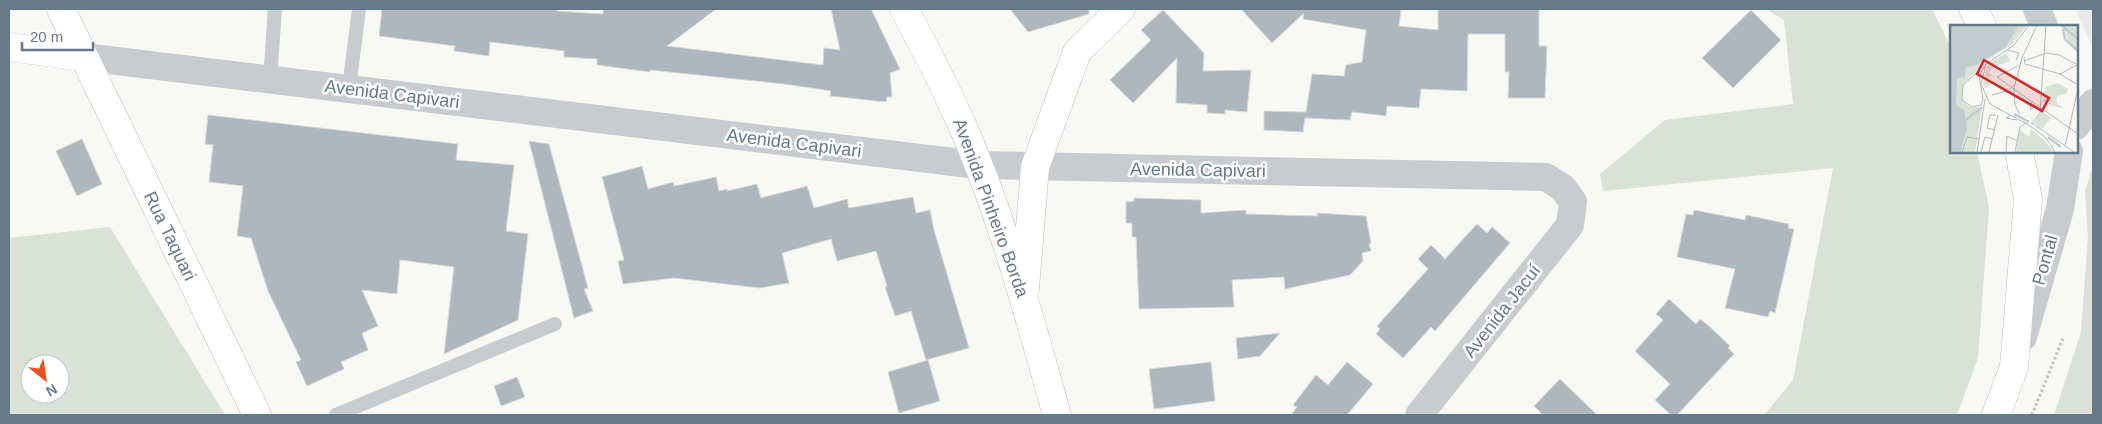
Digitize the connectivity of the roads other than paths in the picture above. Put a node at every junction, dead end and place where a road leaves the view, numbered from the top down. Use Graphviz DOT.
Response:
graph roads {
  1 [pos="61,9"];
  2 [pos="275,9"];
  3 [pos="359,9"];
  4 [pos="904,9"];
  5 [pos="1121,9"];
  6 [pos="1973,9"];
  7 [pos="2037,9"];
  8 [pos="1981,25"];
  9 [pos="2044,25"];
  10 [pos="9,48"];
  11 [pos="84,57"];
  12 [pos="270,79"];
  13 [pos="350,88"];
  14 [pos="2093,103"];
  15 [pos="2077,125"];
  16 [pos="2019,152"];
  17 [pos="2069,152"];
  18 [pos="978,165"];
  19 [pos="1035,168"];
  20 [pos="1573,202"];
  21 [pos="1024,300"];
  22 [pos="555,324"];
  23 [pos="2014,367"];
  24 [pos="257,415"];
  25 [pos="336,415"];
  26 [pos="1057,415"];
  27 [pos="1420,415"];
  28 [pos="1996,415"];
  1 -- 11 [label="main road, Rua Taquari"];
  2 -- 12 [label="lane"];
  3 -- 13 [label="lane"];
  4 -- 18 [label="main road, Avenida Pinheiro Borda"];
  5 -- 19 [label="main road"];
  6 -- 8 [label="main road"];
  7 -- 9 [label="street"];
  10 -- 11 [label="main road, Avenida Capivari"];
  11 -- 12 [label="street, Avenida Capivari"];
  11 -- 24 [label="main road, Rua Taquari"];
  12 -- 13 [label="street, Avenida Capivari"];
  13 -- 18 [label="street, Avenida Capivari"];
  14 -- 15 [label="street"];
  16 -- 23 [label="main road"];
  17 -- 23 [label="street, Pontal"];
  18 -- 19 [label="street, Avenida Capivari"];
  18 -- 21 [label="main road, Avenida Pinheiro Borda"];
  19 -- 20 [label="street, Avenida Capivari"];
  19 -- 21 [label="main road"];
  20 -- 27 [label="street, Avenida Jacuí"];
  21 -- 26 [label="main road, Avenida Pinheiro Borda"];
  22 -- 25 [label="lane"];
  23 -- 28 [label="main road"];
}
